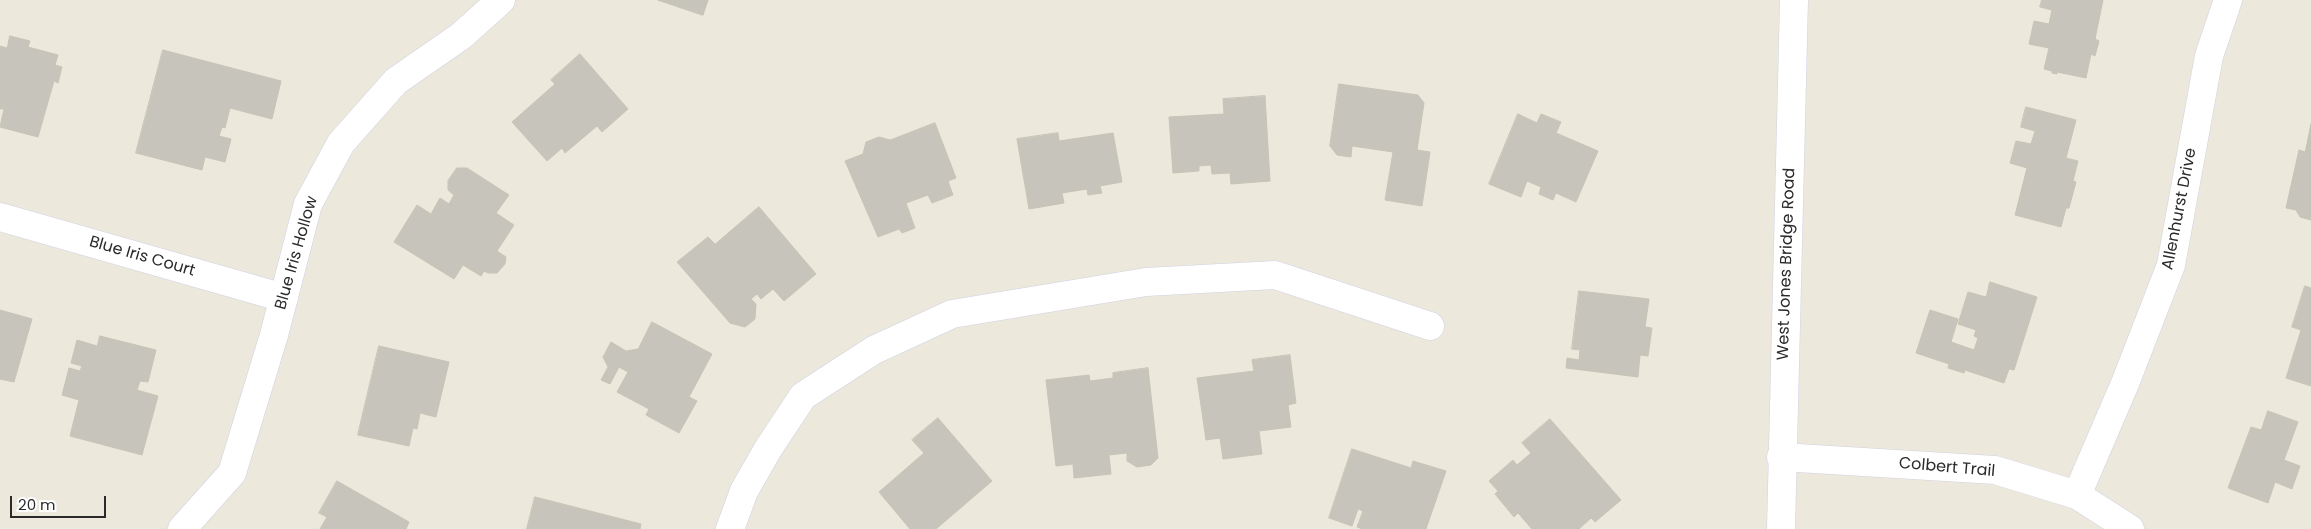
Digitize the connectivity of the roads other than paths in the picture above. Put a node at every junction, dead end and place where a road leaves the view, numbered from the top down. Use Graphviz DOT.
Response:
graph roads {
  1 [pos="501,0"];
  2 [pos="1794,0"];
  3 [pos="2228,0"];
  4 [pos="0,217"];
  5 [pos="284,298"];
  6 [pos="1430,326"];
  7 [pos="1782,457"];
  8 [pos="2076,495"];
  9 [pos="182,529"];
  10 [pos="730,529"];
  11 [pos="1781,529"];
  12 [pos="2130,529"];
  1 -- 5 [label="street, Blue Iris Hollow"];
  2 -- 7 [label="street, West Jones Bridge Road"];
  3 -- 8 [label="street, Allenhurst Drive"];
  4 -- 5 [label="street, Blue Iris Court"];
  5 -- 9 [label="street, Blue Iris Hollow"];
  6 -- 10 [label="street"];
  7 -- 8 [label="street, Colbert Trail"];
  7 -- 11 [label="street, West Jones Bridge Road"];
  8 -- 12 [label="street, Colbert Trail"];
}
